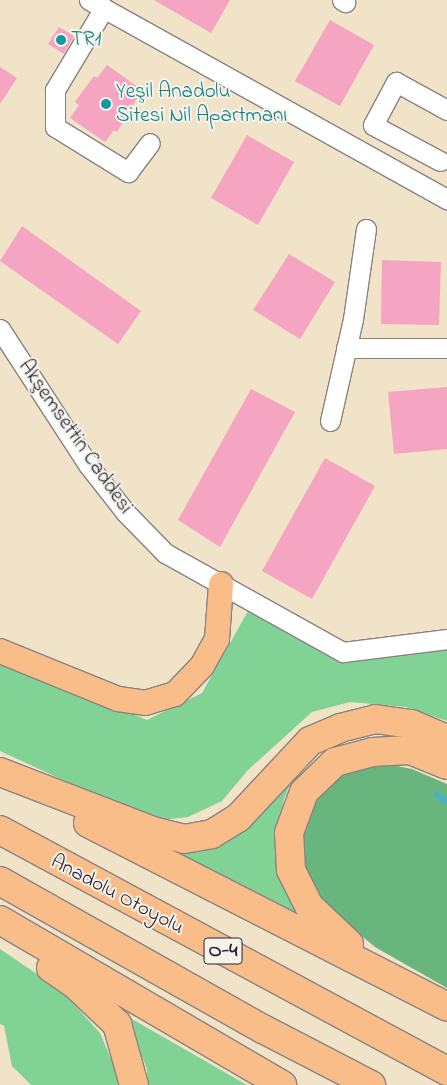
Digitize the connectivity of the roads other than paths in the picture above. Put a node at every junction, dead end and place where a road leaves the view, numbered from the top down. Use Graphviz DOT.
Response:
graph roads {
  1 [pos="97,4"];
  2 [pos="447,110"];
  3 [pos="150,143"];
  4 [pos="440,161"];
  5 [pos="447,199"];
  6 [pos="366,229"];
  7 [pos="0,329"];
  8 [pos="346,348"];
  9 [pos="447,348"];
  10 [pos="330,421"];
  11 [pos="221,584"];
  12 [pos="447,639"];
  13 [pos="0,651"];
  14 [pos="447,739"];
  15 [pos="447,766"];
  16 [pos="0,772"];
  17 [pos="0,779"];
  18 [pos="0,830"];
  19 [pos="0,881"];
  20 [pos="0,920"];
  21 [pos="0,933"];
  22 [pos="447,1002"];
  23 [pos="447,1007"];
  24 [pos="447,1071"];
  25 [pos="134,1085"];
  26 [pos="282,1085"];
  27 [pos="371,1085"];
  1 -- 3 [label="street"];
  1 -- 5 [label="street"];
  2 -- 4 [label="street"];
  6 -- 8 [label="street"];
  7 -- 11 [label="street, Akşemsettin Caddesi"];
  8 -- 9 [label="street"];
  8 -- 10 [label="street"];
  11 -- 12 [label="street, Akşemsettin Caddesi"];
  11 -- 13 [label="main road"];
  14 -- 16 [label="highway"];
  15 -- 22 [label="highway"];
  17 -- 23 [label="highway"];
  18 -- 24 [label="highway, Anadolu Otoyolu / O-4"];
  19 -- 27 [label="highway, Anadolu Otoyolu / O-4"];
  20 -- 26 [label="highway"];
  21 -- 25 [label="highway"];
}
